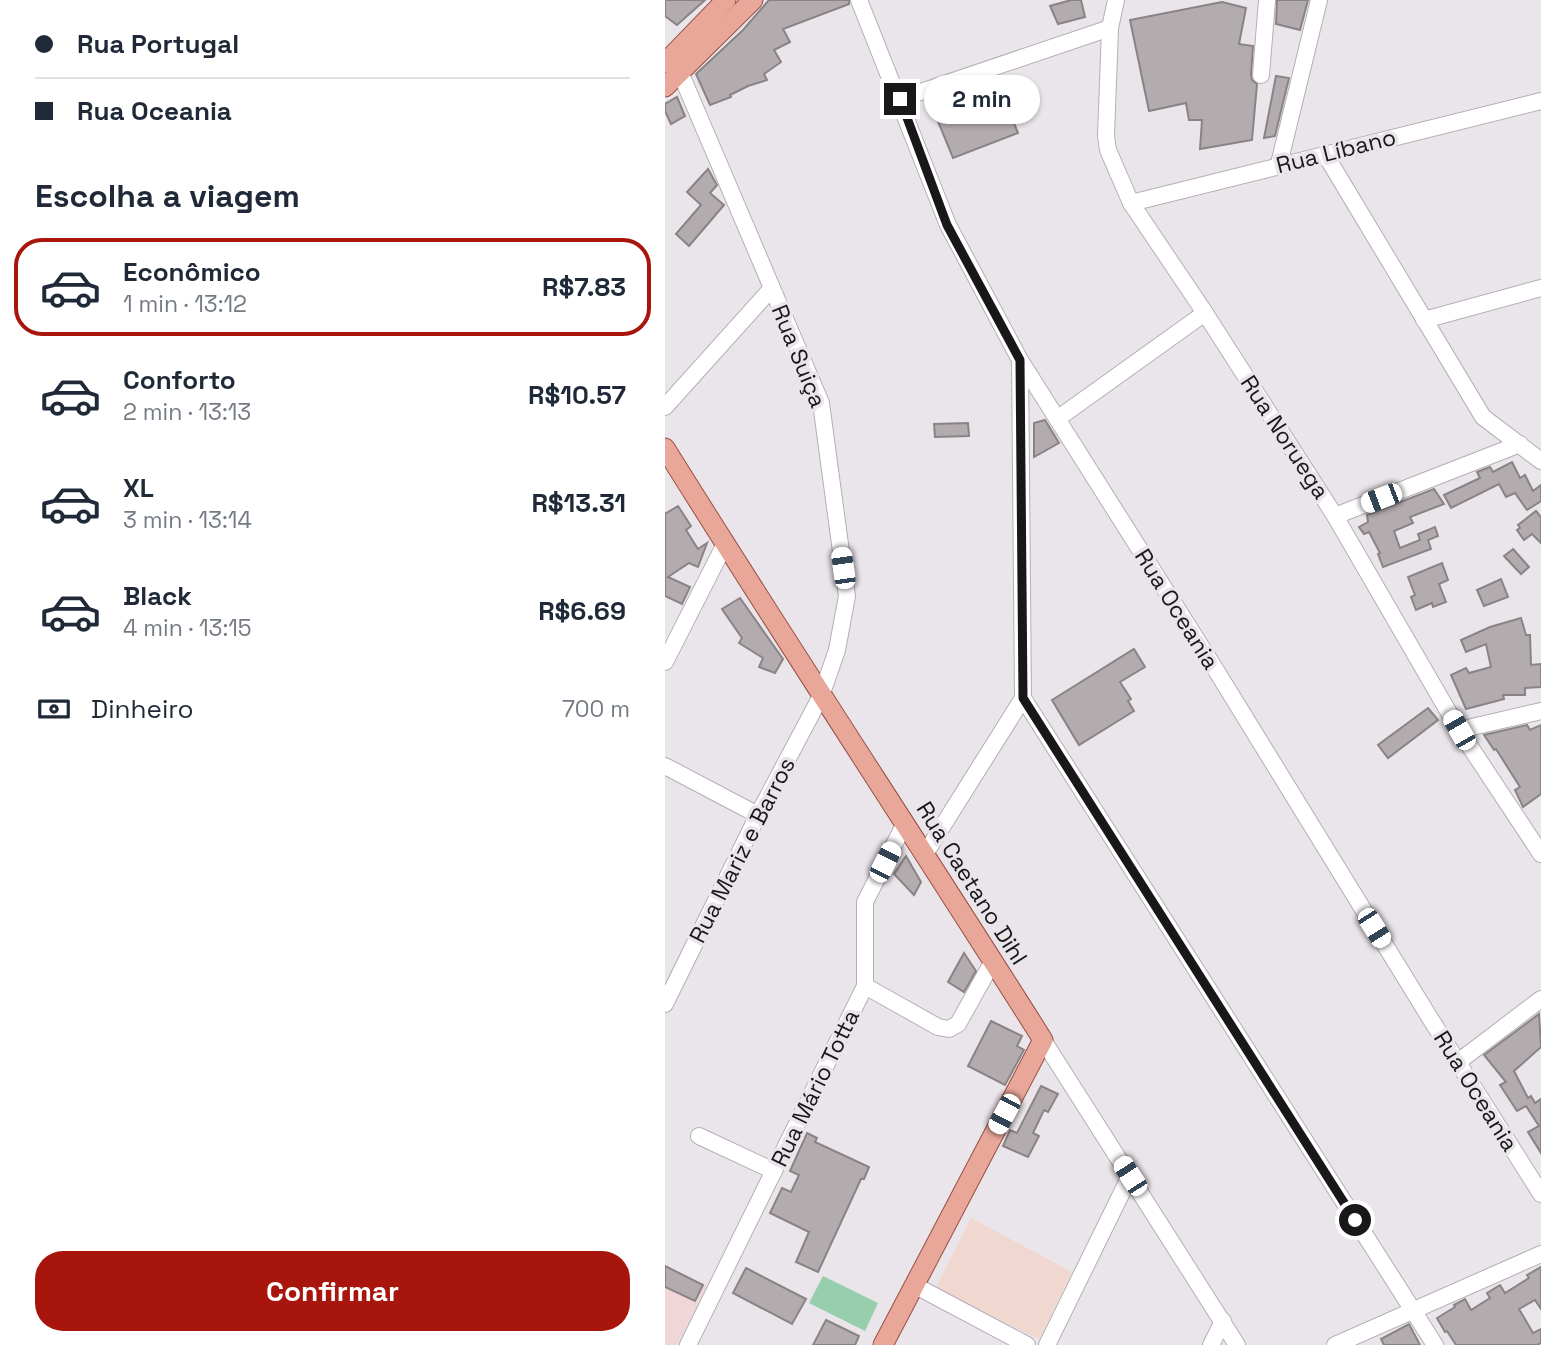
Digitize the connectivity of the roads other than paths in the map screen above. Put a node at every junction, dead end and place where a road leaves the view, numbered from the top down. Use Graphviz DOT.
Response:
graph roads {
  1 [pos="726,0"];
  2 [pos="753,0"];
  3 [pos="859,0"];
  4 [pos="1115,0"];
  5 [pos="1267,0"];
  6 [pos="1319,0"];
  7 [pos="1110,28"];
  8 [pos="672,67"];
  9 [pos="1261,75"];
  10 [pos="665,87"];
  11 [pos="900,99"];
  12 [pos="1541,101"];
  13 [pos="1325,154"];
  14 [pos="1279,164"];
  15 [pos="1131,203"];
  16 [pos="772,288"];
  17 [pos="1541,288"];
  18 [pos="1205,313"];
  19 [pos="1424,320"];
  20 [pos="1020,360"];
  21 [pos="1046,401"];
  22 [pos="665,407"];
  23 [pos="1020,408"];
  24 [pos="1057,419"];
  25 [pos="1520,444"];
  26 [pos="665,448"];
  27 [pos="1541,461"];
  28 [pos="1335,516"];
  29 [pos="725,544"];
  30 [pos="665,662"];
  31 [pos="821,696"];
  32 [pos="1023,698"];
  33 [pos="1541,711"];
  34 [pos="1459,730"];
  35 [pos="665,766"];
  36 [pos="758,815"];
  37 [pos="905,822"];
  38 [pos="925,854"];
  39 [pos="1541,854"];
  40 [pos="993,961"];
  41 [pos="865,986"];
  42 [pos="1541,999"];
  43 [pos="665,1004"];
  44 [pos="1043,1040"];
  45 [pos="1458,1062"];
  46 [pos="699,1136"];
  47 [pos="774,1171"];
  48 [pos="1130,1176"];
  49 [pos="1541,1194"];
  50 [pos="1541,1254"];
  51 [pos="914,1285"];
  52 [pos="1413,1310"];
  53 [pos="1223,1321"];
  54 [pos="688,1345"];
  55 [pos="883,1345"];
  56 [pos="1027,1345"];
  57 [pos="1047,1345"];
  58 [pos="1211,1345"];
  59 [pos="1237,1345"];
  60 [pos="1335,1345"];
  61 [pos="1435,1345"];
  1 -- 8 [label="main road"];
  2 -- 8 [label="main road"];
  3 -- 11 [label="street, Rua Oceania"];
  4 -- 7 [label="street, Rua Noruega"];
  5 -- 9 [label="street"];
  6 -- 14 [label="street"];
  7 -- 11 [label="street"];
  7 -- 15 [label="street, Rua Noruega"];
  8 -- 10 [label="main road"];
  8 -- 16 [label="street, Rua Suiça"];
  11 -- 20 [label="street, Rua Oceania"];
  12 -- 13 [label="street, Rua Líbano"];
  13 -- 14 [label="street, Rua Líbano"];
  13 -- 19 [label="street"];
  14 -- 15 [label="street, Rua Líbano"];
  15 -- 18 [label="street, Rua Noruega"];
  16 -- 22 [label="street"];
  16 -- 31 [label="street, Rua Suiça"];
  17 -- 19 [label="street"];
  18 -- 24 [label="street"];
  18 -- 28 [label="street, Rua Noruega"];
  19 -- 25 [label="street"];
  20 -- 21 [label="street, Rua Oceania"];
  20 -- 23 [label="street"];
  21 -- 23 [label="street"];
  21 -- 24 [label="street, Rua Oceania"];
  23 -- 32 [label="street"];
  24 -- 45 [label="street, Rua Oceania"];
  25 -- 27 [label="street"];
  25 -- 28 [label="street"];
  26 -- 29 [label="main road, Rua Caetano Dihl"];
  28 -- 34 [label="street, Rua Noruega"];
  29 -- 30 [label="street"];
  29 -- 31 [label="main road, Rua Caetano Dihl"];
  31 -- 36 [label="street, Rua Mariz e Barros"];
  31 -- 37 [label="main road, Rua Caetano Dihl"];
  32 -- 38 [label="street"];
  32 -- 52 [label="street"];
  33 -- 34 [label="street"];
  34 -- 39 [label="street, Rua Noruega"];
  35 -- 36 [label="street"];
  36 -- 43 [label="street, Rua Mariz e Barros"];
  37 -- 38 [label="main road, Rua Caetano Dihl"];
  37 -- 41 [label="street, Rua Mário Totta"];
  38 -- 40 [label="main road, Rua Caetano Dihl"];
  40 -- 41 [label="street"];
  40 -- 44 [label="main road, Rua Caetano Dihl"];
  41 -- 47 [label="street, Rua Mário Totta"];
  42 -- 45 [label="street"];
  44 -- 48 [label="street, Rua Caetano Dihl"];
  44 -- 51 [label="main road"];
  45 -- 49 [label="street, Rua Oceania"];
  46 -- 47 [label="street"];
  47 -- 54 [label="street, Rua Mário Totta"];
  48 -- 53 [label="street, Rua Caetano Dihl"];
  48 -- 57 [label="street"];
  50 -- 52 [label="street"];
  51 -- 55 [label="main road"];
  51 -- 56 [label="street"];
  52 -- 60 [label="street"];
  52 -- 61 [label="street"];
  53 -- 58 [label="street"];
  53 -- 59 [label="street, Rua Caetano Dihl"];
}
